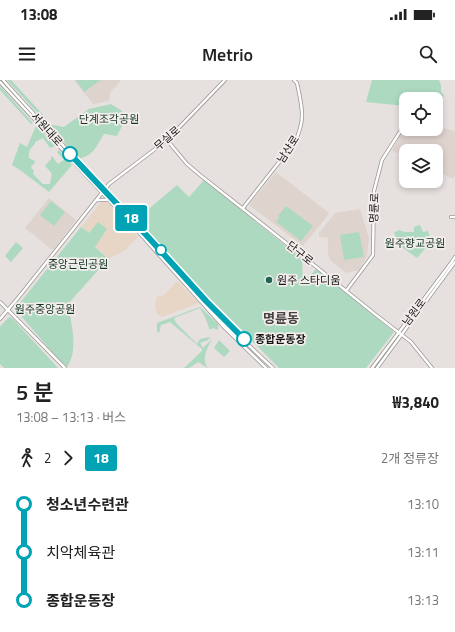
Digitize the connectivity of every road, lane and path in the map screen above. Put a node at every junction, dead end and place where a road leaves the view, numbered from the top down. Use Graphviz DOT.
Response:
graph roads {
  1 [pos="3,80"];
  2 [pos="225,80"];
  3 [pos="294,80"];
  4 [pos="0,82"];
  5 [pos="399,133"];
  6 [pos="167,140"];
  7 [pos="104,190"];
  8 [pos="102,193"];
  9 [pos="97,200"];
  10 [pos="108,200"];
  11 [pos="243,208"];
  12 [pos="451,217"];
  13 [pos="455,217"];
  14 [pos="455,256"];
  15 [pos="171,262"];
  16 [pos="455,262"];
  17 [pos="168,264"];
  18 [pos="346,290"];
  19 [pos="206,301"];
  20 [pos="0,302"];
  21 [pos="203,304"];
  22 [pos="8,309"];
  23 [pos="0,319"];
  24 [pos="226,322"];
  25 [pos="222,325"];
  26 [pos="399,332"];
  27 [pos="402,335"];
  28 [pos="268,363"];
  29 [pos="264,367"];
  30 [pos="65,368"];
  31 [pos="273,368"];
  32 [pos="372,368"];
  33 [pos="377,368"];
  34 [pos="432,368"];
  1 -- 7 [label="street, 서원대로"];
  2 -- 6 [label="street, 무실로"];
  3 -- 11 [label="street, 남산로"];
  4 -- 8 [label="street, 서원대로"];
  5 -- 18 [label="street, 명륜로"];
  6 -- 7 [label="street, 무실로"];
  6 -- 11 [label="street, 단구로"];
  7 -- 8 [label="street, 무실로"];
  7 -- 15 [label="street, 서원대로"];
  8 -- 9 [label="street"];
  8 -- 10 [label="street, 서원대로"];
  9 -- 10 [label="street"];
  9 -- 22 [label="street"];
  10 -- 17 [label="street, 서원대로"];
  11 -- 18 [label="street, 단구로"];
  12 -- 13 [label="street"];
  14 -- 26 [label="street, 남원로"];
  15 -- 17 [label="street"];
  15 -- 19 [label="street, 서원대로"];
  16 -- 27 [label="street, 남원로"];
  17 -- 21 [label="street, 서원대로"];
  18 -- 26 [label="street, 단구로"];
  19 -- 21 [label="street"];
  19 -- 24 [label="street, 서원대로"];
  20 -- 22 [label="street"];
  21 -- 25 [label="street, 서원대로"];
  22 -- 23 [label="street"];
  22 -- 30 [label="street"];
  24 -- 25 [label="street"];
  24 -- 28 [label="street, 서원대로"];
  25 -- 29 [label="street, 서원대로"];
  26 -- 27 [label="street, 단구로"];
  26 -- 32 [label="street, 남원로"];
  27 -- 33 [label="street, 남원로"];
  27 -- 34 [label="street, 단구로"];
  28 -- 29 [label="street"];
  28 -- 31 [label="street, 서원대로"];
}
